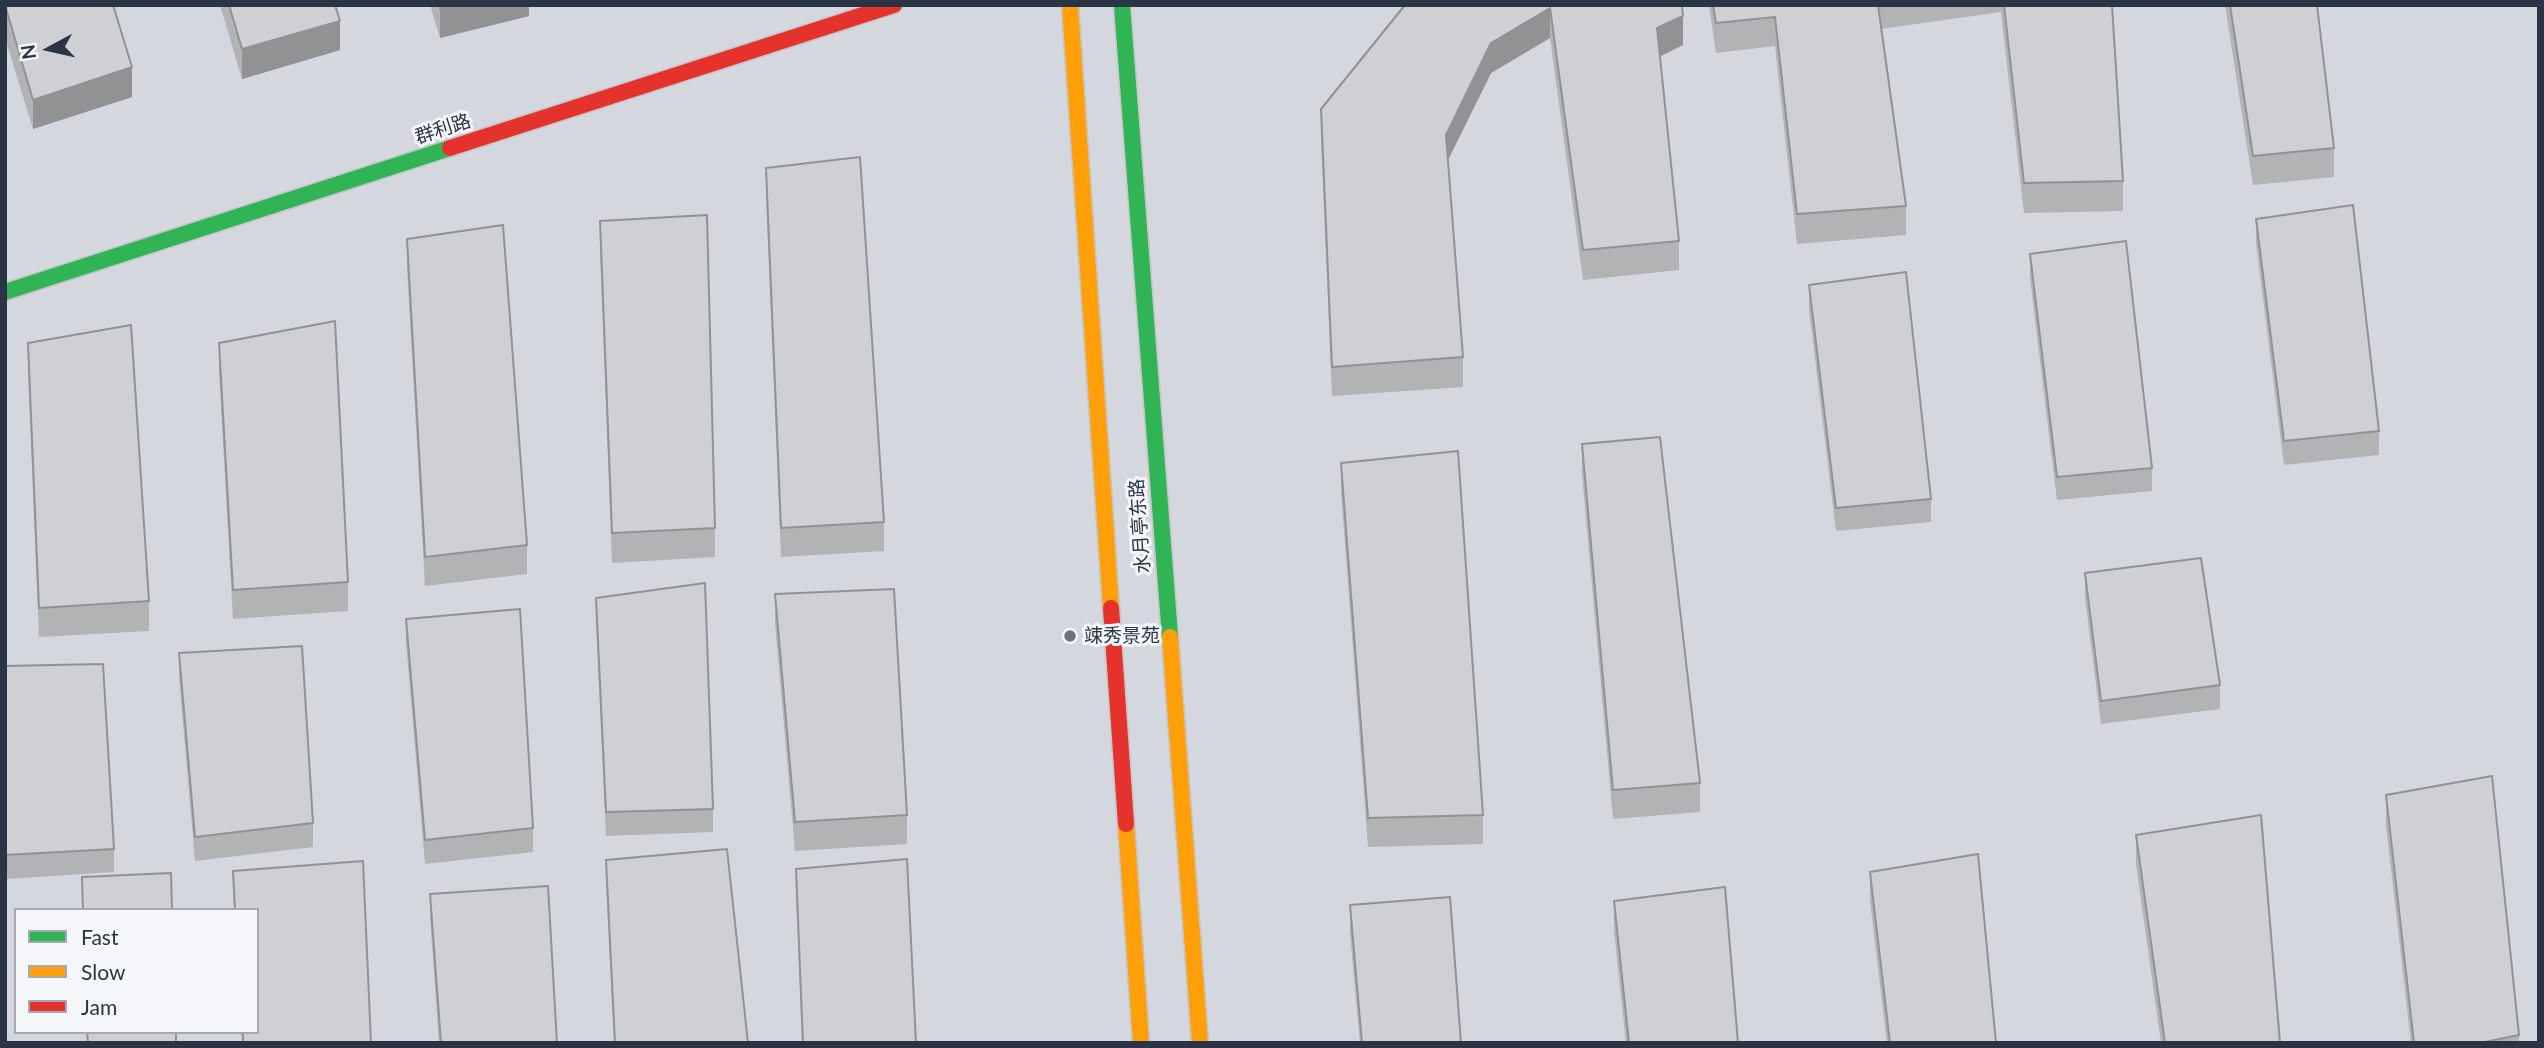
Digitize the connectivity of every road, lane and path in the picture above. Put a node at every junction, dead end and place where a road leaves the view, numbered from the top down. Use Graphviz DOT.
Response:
graph roads {
  1 [pos="894,5"];
  2 [pos="1070,5"];
  3 [pos="1122,5"];
  4 [pos="5,292"];
  5 [pos="1141,1043"];
  6 [pos="1200,1043"];
  1 -- 4 [label="main road, 群利路"];
  2 -- 5 [label="main road, 水月亭东路"];
  3 -- 6 [label="main road, 水月亭东路"];
}
